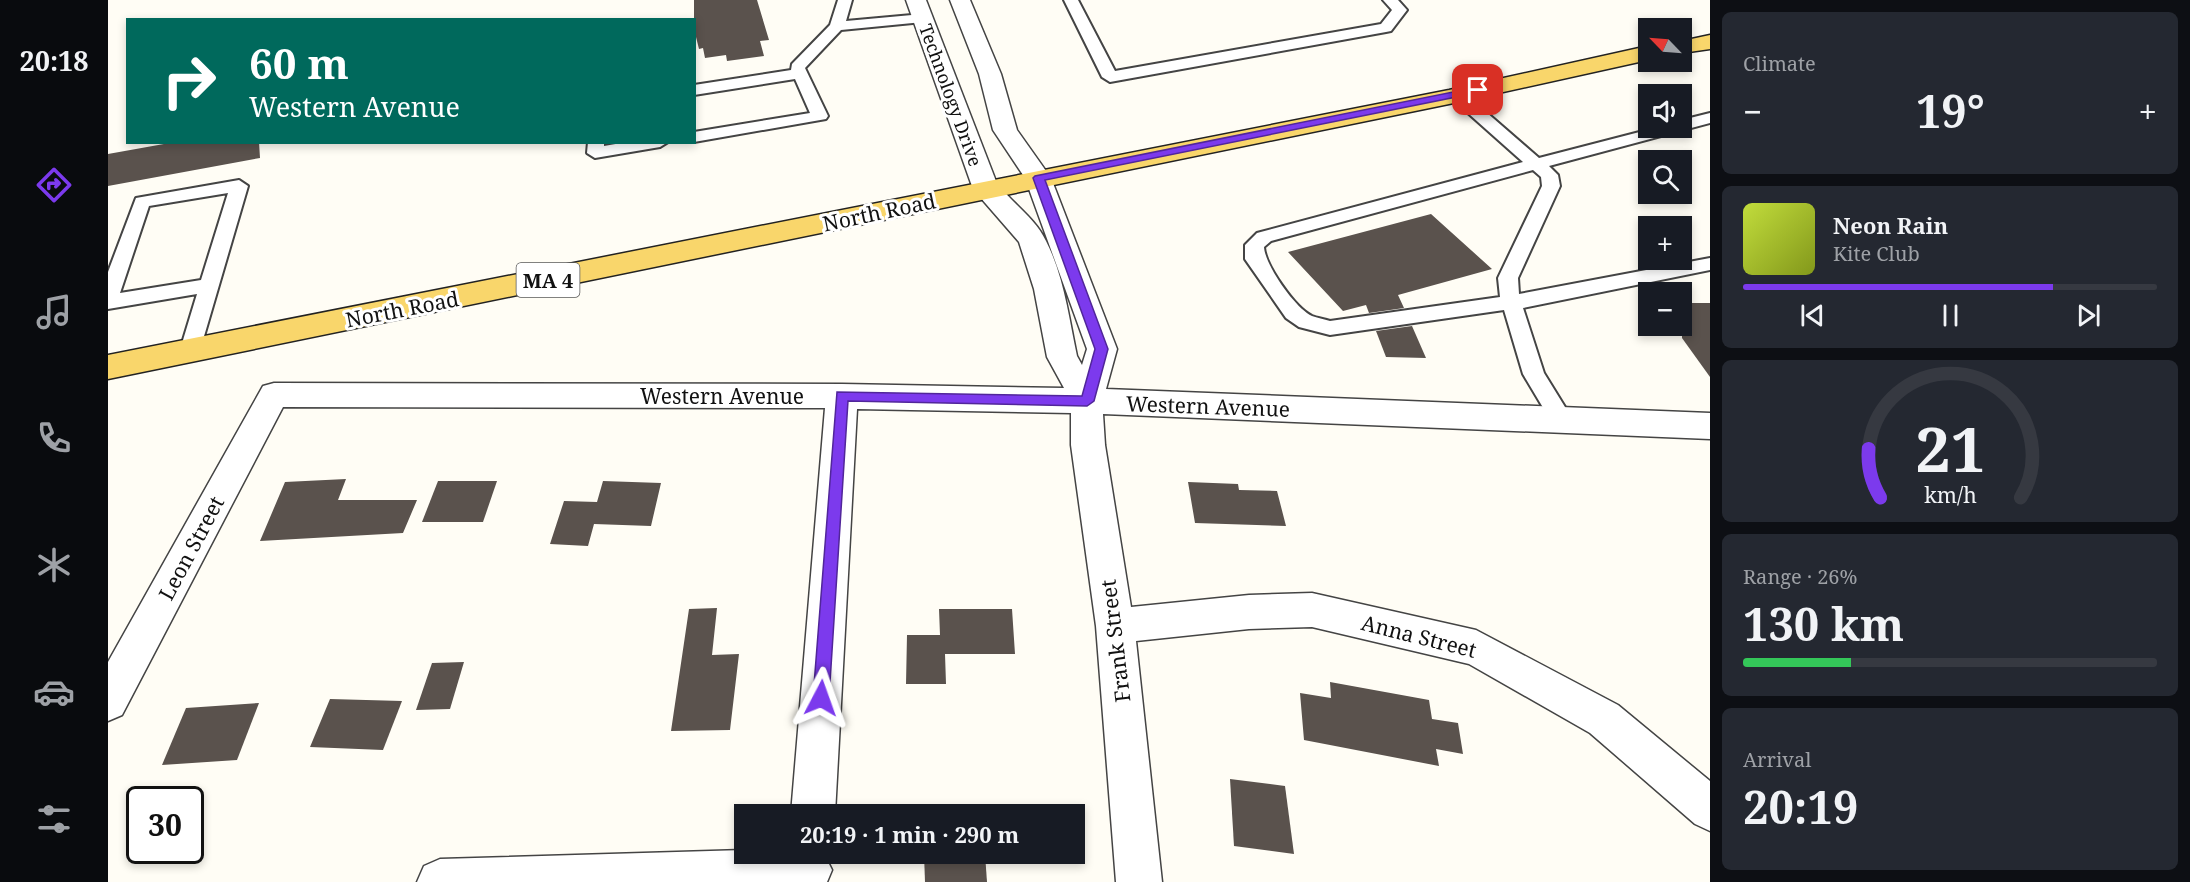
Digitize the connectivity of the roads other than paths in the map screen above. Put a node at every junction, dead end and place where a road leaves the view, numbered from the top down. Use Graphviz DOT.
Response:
graph roads {
  1 [pos="845,0"];
  2 [pos="960,0"];
  3 [pos="1071,0"];
  4 [pos="1390,0"];
  5 [pos="919,9"];
  6 [pos="837,26"];
  7 [pos="1710,42"];
  8 [pos="1692,45"];
  9 [pos="1638,55"];
  10 [pos="800,73"];
  11 [pos="696,90"];
  12 [pos="1457,95"];
  13 [pos="1710,118"];
  14 [pos="1692,122"];
  15 [pos="696,137"];
  16 [pos="1638,137"];
  17 [pos="596,144"];
  18 [pos="648,144"];
  19 [pos="1536,164"];
  20 [pos="1038,178"];
  21 [pos="986,189"];
  22 [pos="1710,264"];
  23 [pos="210,285"];
  24 [pos="108,301"];
  25 [pos="1509,302"];
  26 [pos="190,351"];
  27 [pos="108,367"];
  28 [pos="274,395"];
  29 [pos="842,396"];
  30 [pos="1087,401"];
  31 [pos="1562,420"];
  32 [pos="1710,426"];
  33 [pos="1115,626"];
  34 [pos="108,701"];
  35 [pos="814,804"];
  36 [pos="1710,809"];
  37 [pos="809,868"];
  38 [pos="440,882"];
  39 [pos="1139,882"];
  1 -- 6 [label="lane"];
  2 -- 20 [label="street, Technology Drive"];
  3 -- 4 [label="lane"];
  5 -- 6 [label="lane"];
  5 -- 21 [label="street, Technology Drive"];
  6 -- 10 [label="lane"];
  7 -- 8 [label="main road"];
  9 -- 12 [label="main road, North Road / MA 4"];
  10 -- 11 [label="lane"];
  10 -- 15 [label="lane"];
  12 -- 19 [label="lane"];
  12 -- 20 [label="main road, North Road / MA 4"];
  13 -- 14 [label="lane"];
  16 -- 19 [label="lane"];
  17 -- 18 [label="lane"];
  19 -- 25 [label="lane"];
  19 -- 25 [label="lane"];
  20 -- 21 [label="main road, North Road / MA 4"];
  20 -- 30 [label="street, Frank Street"];
  21 -- 26 [label="main road, North Road / MA 4"];
  21 -- 30 [label="street, Frank Street"];
  22 -- 25 [label="lane"];
  23 -- 24 [label="lane"];
  23 -- 24 [label="lane"];
  23 -- 26 [label="lane"];
  25 -- 31 [label="lane"];
  26 -- 27 [label="main road, North Road / MA 4"];
  28 -- 29 [label="street, Western Avenue"];
  28 -- 34 [label="street, Leon Street"];
  29 -- 30 [label="street, Western Avenue"];
  29 -- 35 [label="street"];
  30 -- 31 [label="street, Western Avenue"];
  30 -- 33 [label="street, Frank Street"];
  31 -- 32 [label="street, Western Avenue"];
  33 -- 36 [label="street, Anna Street"];
  33 -- 39 [label="street, Frank Street"];
  37 -- 38 [label="street"];
}
